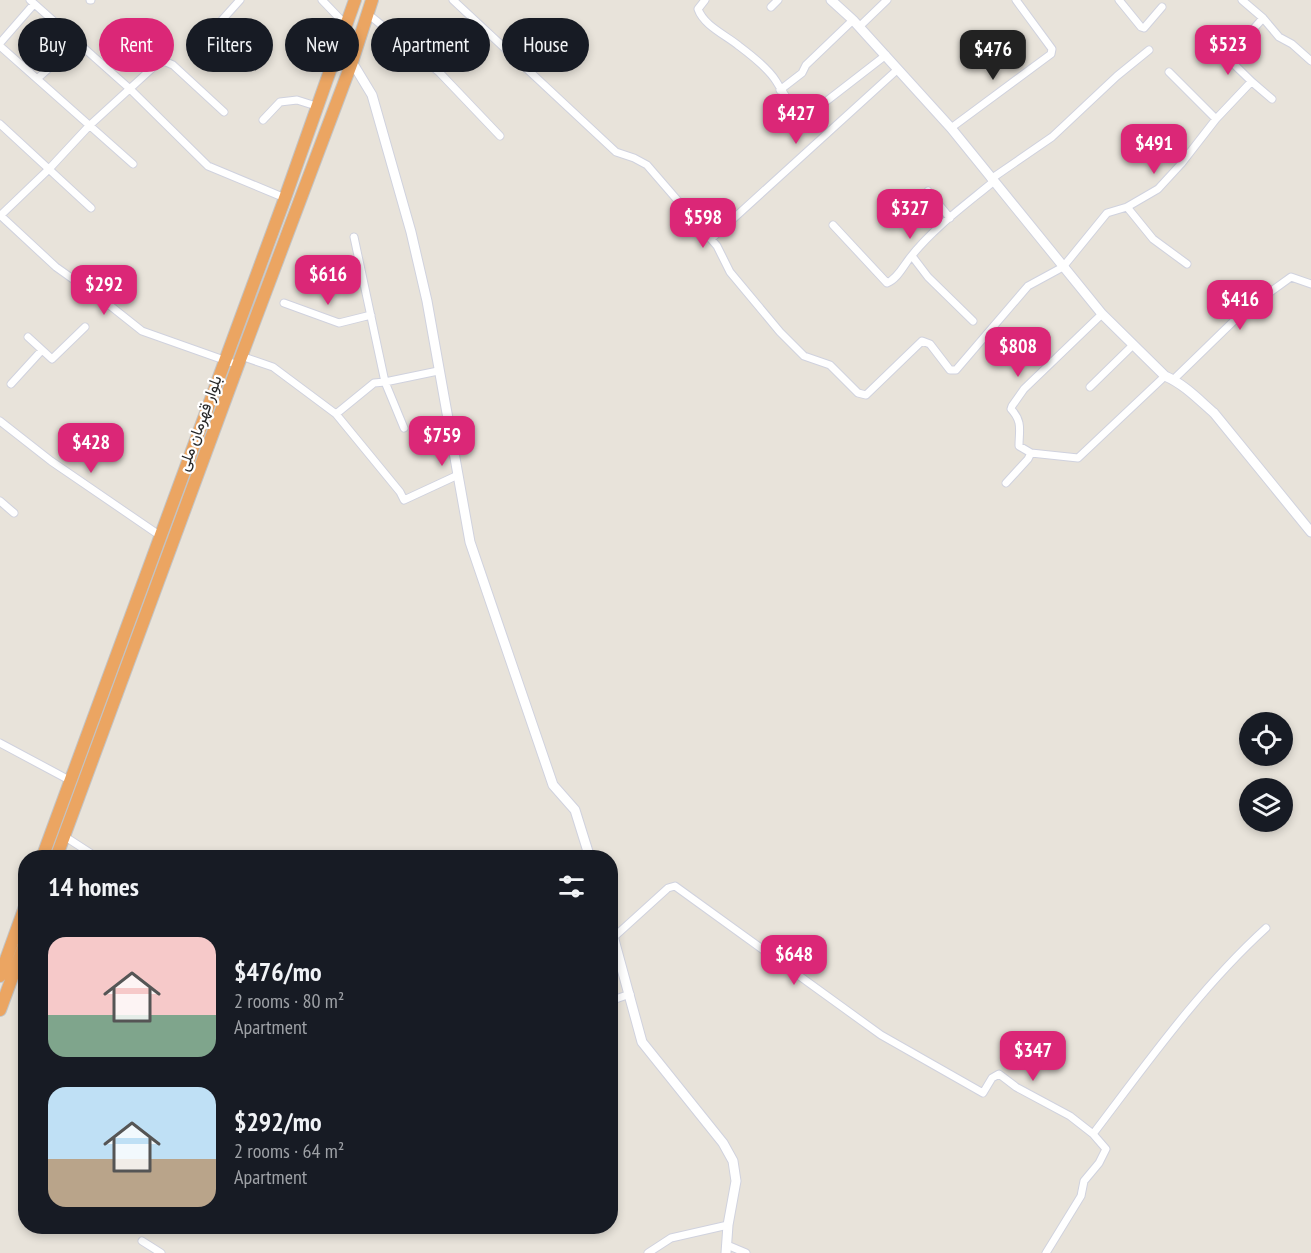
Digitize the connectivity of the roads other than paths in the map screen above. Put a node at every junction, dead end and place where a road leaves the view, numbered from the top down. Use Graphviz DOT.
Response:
graph roads {
  1 [pos="240,0"];
  2 [pos="322,0"];
  3 [pos="355,0"];
  4 [pos="372,0"];
  5 [pos="453,0"];
  6 [pos="705,0"];
  7 [pos="778,0"];
  8 [pos="831,0"];
  9 [pos="887,0"];
  10 [pos="1016,0"];
  11 [pos="1119,0"];
  12 [pos="1242,0"];
  13 [pos="32,2"];
  14 [pos="771,7"];
  15 [pos="1162,7"];
  16 [pos="368,14"];
  17 [pos="50,18"];
  18 [pos="224,18"];
  19 [pos="339,18"];
  20 [pos="349,18"];
  21 [pos="1263,18"];
  22 [pos="856,23"];
  23 [pos="1207,32"];
  24 [pos="359,41"];
  25 [pos="0,45"];
  26 [pos="1149,50"];
  27 [pos="87,52"];
  28 [pos="886,55"];
  29 [pos="1228,58"];
  30 [pos="1311,61"];
  31 [pos="898,69"];
  32 [pos="46,72"];
  33 [pos="330,72"];
  34 [pos="348,72"];
  35 [pos="358,72"];
  36 [pos="1168,72"];
  37 [pos="37,80"];
  38 [pos="1251,82"];
  39 [pos="130,89"];
  40 [pos="780,90"];
  41 [pos="1272,99"];
  42 [pos="316,106"];
  43 [pos="224,112"];
  44 [pos="1216,119"];
  45 [pos="263,120"];
  46 [pos="0,124"];
  47 [pos="89,126"];
  48 [pos="951,128"];
  49 [pos="500,136"];
  50 [pos="133,164"];
  51 [pos="49,169"];
  52 [pos="992,181"];
  53 [pos="928,191"];
  54 [pos="285,198"];
  55 [pos="1127,207"];
  56 [pos="91,208"];
  57 [pos="0,215"];
  58 [pos="950,218"];
  59 [pos="834,225"];
  60 [pos="354,237"];
  61 [pos="711,239"];
  62 [pos="912,256"];
  63 [pos="1187,264"];
  64 [pos="1063,267"];
  65 [pos="1311,284"];
  66 [pos="284,303"];
  67 [pos="1102,314"];
  68 [pos="371,315"];
  69 [pos="973,321"];
  70 [pos="84,327"];
  71 [pos="28,337"];
  72 [pos="1133,345"];
  73 [pos="42,350"];
  74 [pos="235,361"];
  75 [pos="438,371"];
  76 [pos="1169,378"];
  77 [pos="386,382"];
  78 [pos="11,384"];
  79 [pos="1090,387"];
  80 [pos="336,414"];
  81 [pos="0,421"];
  82 [pos="404,428"];
  83 [pos="1030,453"];
  84 [pos="458,475"];
  85 [pos="1006,483"];
  86 [pos="0,501"];
  87 [pos="14,513"];
  88 [pos="1311,532"];
  89 [pos="167,539"];
  90 [pos="0,742"];
  91 [pos="71,781"];
  92 [pos="64,836"];
  93 [pos="45,850"];
  94 [pos="59,850"];
  95 [pos="86,850"];
  96 [pos="588,850"];
  97 [pos="18,926"];
  98 [pos="1266,928"];
  99 [pos="618,935"];
  100 [pos="618,949"];
  101 [pos="18,962"];
  102 [pos="0,976"];
  103 [pos="630,994"];
  104 [pos="618,998"];
  105 [pos="0,1010"];
  106 [pos="1093,1134"];
  107 [pos="728,1225"];
  108 [pos="142,1241"];
  109 [pos="727,1249"];
  110 [pos="161,1253"];
  111 [pos="648,1253"];
  112 [pos="746,1253"];
  113 [pos="1046,1253"];
  1 -- 18 [label="street"];
  2 -- 19 [label="street"];
  3 -- 20 [label="highway, بلوار قهرمان ملی"];
  4 -- 16 [label="highway, بلوار قهرمان ملی"];
  5 -- 61 [label="street"];
  6 -- 40 [label="street"];
  7 -- 14 [label="street"];
  8 -- 22 [label="street"];
  9 -- 22 [label="street"];
  10 -- 48 [label="street"];
  11 -- 15 [label="street"];
  12 -- 21 [label="street"];
  13 -- 17 [label="street"];
  13 -- 25 [label="street"];
  16 -- 24 [label="highway, بلوار قهرمان ملی"];
  16 -- 49 [label="street"];
  21 -- 29 [label="street"];
  21 -- 30 [label="street"];
  22 -- 28 [label="street"];
  22 -- 40 [label="street"];
  23 -- 29 [label="street"];
  25 -- 37 [label="street"];
  26 -- 52 [label="street"];
  27 -- 39 [label="street"];
  28 -- 31 [label="street"];
  28 -- 40 [label="street"];
  29 -- 38 [label="street"];
  31 -- 48 [label="street"];
  31 -- 61 [label="street"];
  32 -- 37 [label="street"];
  33 -- 42 [label="highway, بلوار قهرمان ملی"];
  34 -- 74 [label="highway, بلوار قهرمان ملی"];
  35 -- 75 [label="street"];
  36 -- 44 [label="street"];
  37 -- 47 [label="street"];
  38 -- 41 [label="street"];
  38 -- 44 [label="street"];
  39 -- 43 [label="street"];
  39 -- 47 [label="street"];
  39 -- 54 [label="street"];
  42 -- 45 [label="street"];
  42 -- 54 [label="highway, بلوار قهرمان ملی"];
  44 -- 55 [label="street"];
  46 -- 51 [label="street"];
  47 -- 50 [label="street"];
  47 -- 51 [label="street"];
  48 -- 52 [label="street"];
  51 -- 56 [label="street"];
  51 -- 57 [label="street"];
  52 -- 58 [label="street"];
  52 -- 64 [label="street"];
  53 -- 58 [label="street"];
  54 -- 74 [label="highway, بلوار قهرمان ملی"];
  55 -- 63 [label="street"];
  55 -- 64 [label="street"];
  57 -- 74 [label="street"];
  58 -- 62 [label="street"];
  59 -- 62 [label="street"];
  60 -- 68 [label="street"];
  61 -- 64 [label="street"];
  62 -- 69 [label="street"];
  64 -- 67 [label="street"];
  65 -- 76 [label="street"];
  66 -- 68 [label="street"];
  67 -- 72 [label="street"];
  67 -- 83 [label="street"];
  68 -- 77 [label="street"];
  70 -- 73 [label="street"];
  71 -- 73 [label="street"];
  72 -- 76 [label="street"];
  72 -- 79 [label="street"];
  73 -- 78 [label="street"];
  74 -- 80 [label="street"];
  74 -- 89 [label="highway, بلوار قهرمان ملی"];
  75 -- 77 [label="street"];
  75 -- 84 [label="street"];
  76 -- 83 [label="street"];
  76 -- 88 [label="street"];
  77 -- 80 [label="street"];
  77 -- 82 [label="street"];
  80 -- 84 [label="street"];
  81 -- 89 [label="street"];
  83 -- 85 [label="street"];
  84 -- 96 [label="street"];
  86 -- 87 [label="street"];
  89 -- 91 [label="highway, بلوار قهرمان ملی"];
  89 -- 92 [label="highway, بلوار قهرمان ملی"];
  90 -- 91 [label="street"];
  91 -- 93 [label="highway, بلوار قهرمان ملی"];
  92 -- 94 [label="highway, بلوار قهرمان ملی"];
  92 -- 95 [label="street"];
  97 -- 102 [label="highway"];
  98 -- 106 [label="street"];
  99 -- 106 [label="street"];
  100 -- 103 [label="street"];
  101 -- 105 [label="highway"];
  103 -- 104 [label="street"];
  103 -- 107 [label="street"];
  106 -- 113 [label="street"];
  107 -- 109 [label="street"];
  107 -- 111 [label="street"];
  108 -- 110 [label="street"];
  109 -- 112 [label="street"];
}
